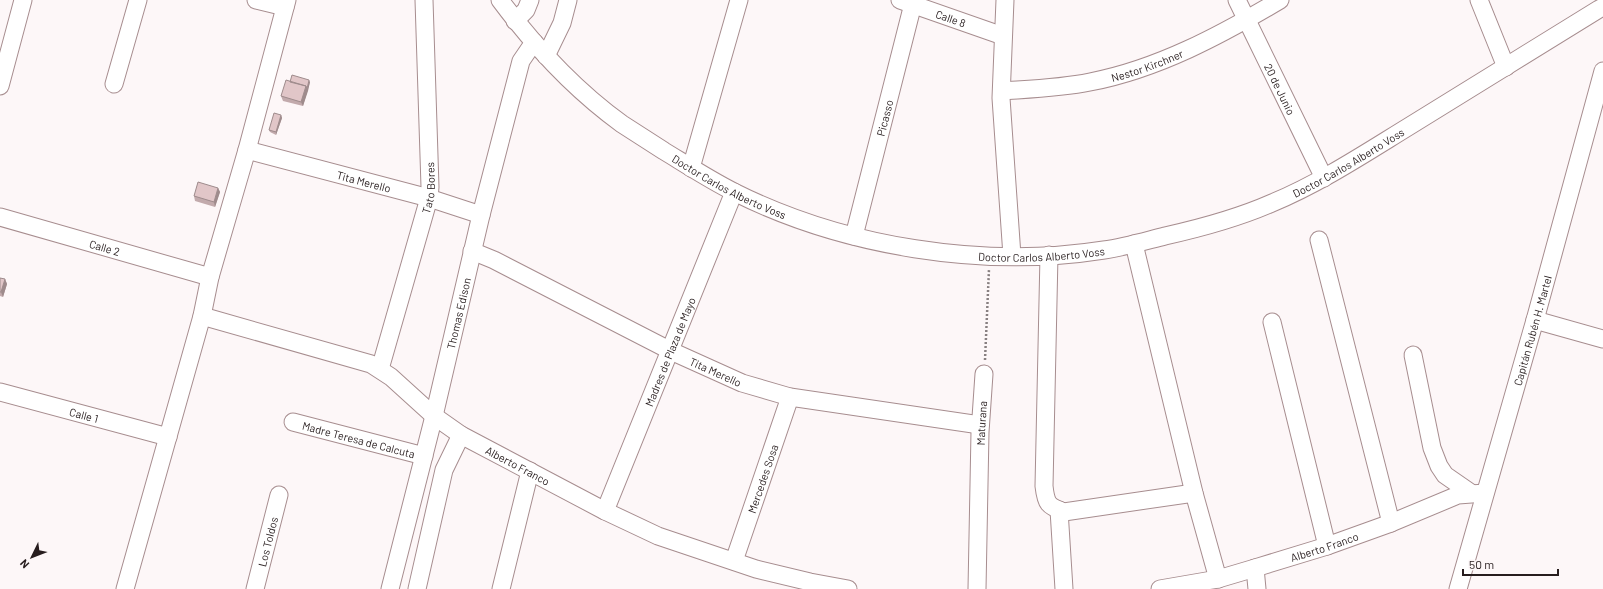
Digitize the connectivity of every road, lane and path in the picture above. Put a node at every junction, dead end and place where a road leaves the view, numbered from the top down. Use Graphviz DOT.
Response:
graph roads {
  1 [pos="23,0"];
  2 [pos="138,0"];
  3 [pos="256,0"];
  4 [pos="424,0"];
  5 [pos="500,0"];
  6 [pos="530,0"];
  7 [pos="568,0"];
  8 [pos="739,0"];
  9 [pos="1005,0"];
  10 [pos="1237,0"];
  11 [pos="1280,0"];
  12 [pos="909,2"];
  13 [pos="1484,3"];
  14 [pos="286,4"];
  15 [pos="1603,7"];
  16 [pos="515,20"];
  17 [pos="1247,20"];
  18 [pos="1003,36"];
  19 [pos="534,42"];
  20 [pos="546,56"];
  21 [pos="1506,67"];
  22 [pos="1603,71"];
  23 [pos="114,84"];
  24 [pos="0,86"];
  25 [pos="1002,91"];
  26 [pos="247,150"];
  27 [pos="691,168"];
  28 [pos="1324,178"];
  29 [pos="734,192"];
  30 [pos="429,198"];
  31 [pos="481,215"];
  32 [pos="0,217"];
  33 [pos="854,236"];
  34 [pos="1319,240"];
  35 [pos="1134,244"];
  36 [pos="472,251"];
  37 [pos="1049,255"];
  38 [pos="1012,256"];
  39 [pos="990,257"];
  40 [pos="210,277"];
  41 [pos="202,316"];
  42 [pos="1535,320"];
  43 [pos="1272,322"];
  44 [pos="1603,338"];
  45 [pos="671,351"];
  46 [pos="1413,355"];
  47 [pos="380,369"];
  48 [pos="984,374"];
  49 [pos="0,392"];
  50 [pos="790,397"];
  51 [pos="434,416"];
  52 [pos="293,422"];
  53 [pos="980,425"];
  54 [pos="461,435"];
  55 [pos="168,436"];
  56 [pos="424,456"];
  57 [pos="530,471"];
  58 [pos="1194,493"];
  59 [pos="1478,493"];
  60 [pos="279,495"];
  61 [pos="1059,510"];
  62 [pos="605,511"];
  63 [pos="1391,524"];
  64 [pos="1327,546"];
  65 [pos="734,561"];
  66 [pos="1255,568"];
  67 [pos="1218,578"];
  68 [pos="125,589"];
  69 [pos="255,589"];
  70 [pos="390,589"];
  71 [pos="417,589"];
  72 [pos="500,589"];
  73 [pos="848,589"];
  74 [pos="977,589"];
  75 [pos="1064,589"];
  76 [pos="1160,589"];
  77 [pos="1257,589"];
  78 [pos="1458,589"];
  1 -- 24 [label="street"];
  2 -- 23 [label="street"];
  3 -- 14 [label="street"];
  4 -- 30 [label="street, Tato Bores"];
  5 -- 16 [label="street, Doctor Carlos Alberto Voss"];
  6 -- 16 [label="street"];
  7 -- 20 [label="street"];
  8 -- 27 [label="street"];
  9 -- 18 [label="street"];
  10 -- 17 [label="street, 20 de Junio"];
  11 -- 17 [label="street, Nestor Kirchner"];
  12 -- 18 [label="street, Calle 8"];
  12 -- 33 [label="street, Picasso"];
  13 -- 21 [label="street"];
  14 -- 26 [label="street"];
  15 -- 21 [label="street, Doctor Carlos Alberto Voss"];
  16 -- 19 [label="street, Doctor Carlos Alberto Voss"];
  17 -- 25 [label="street, Nestor Kirchner"];
  17 -- 28 [label="street, 20 de Junio"];
  18 -- 25 [label="street"];
  19 -- 20 [label="street, Doctor Carlos Alberto Voss"];
  19 -- 31 [label="street, Thomas Edison"];
  20 -- 27 [label="street, Doctor Carlos Alberto Voss"];
  21 -- 28 [label="street, Doctor Carlos Alberto Voss"];
  22 -- 42 [label="street, Capitán Rubén H. Martel"];
  25 -- 38 [label="street"];
  26 -- 30 [label="street, Tita Merello"];
  26 -- 40 [label="street"];
  27 -- 29 [label="street, Doctor Carlos Alberto Voss"];
  28 -- 35 [label="street, Doctor Carlos Alberto Voss"];
  29 -- 33 [label="street, Doctor Carlos Alberto Voss"];
  29 -- 45 [label="street, Madres de Plaza de Mayo"];
  30 -- 31 [label="street, Tita Merello"];
  30 -- 47 [label="street, Tato Bores"];
  31 -- 36 [label="street, Thomas Edison"];
  32 -- 40 [label="street, Calle 2"];
  33 -- 39 [label="street, Doctor Carlos Alberto Voss"];
  34 -- 63 [label="street"];
  35 -- 37 [label="street, Doctor Carlos Alberto Voss"];
  35 -- 58 [label="street"];
  36 -- 45 [label="street, Tita Merello"];
  36 -- 51 [label="street, Thomas Edison"];
  37 -- 38 [label="street, Doctor Carlos Alberto Voss"];
  37 -- 61 [label="street"];
  38 -- 39 [label="street, Doctor Carlos Alberto Voss"];
  39 -- 48 [label="path"];
  40 -- 41 [label="street"];
  41 -- 47 [label="street, Alberto Franco"];
  41 -- 55 [label="street"];
  42 -- 44 [label="street"];
  42 -- 59 [label="street, Capitán Rubén H. Martel"];
  43 -- 64 [label="street"];
  45 -- 50 [label="street, Tita Merello"];
  45 -- 62 [label="street, Madres de Plaza de Mayo"];
  46 -- 59 [label="street"];
  47 -- 51 [label="street, Alberto Franco"];
  48 -- 53 [label="street, Maturana"];
  49 -- 55 [label="street, Calle 1"];
  50 -- 53 [label="street, Tita Merello"];
  50 -- 65 [label="street, Mercedes Sosa"];
  51 -- 54 [label="street, Alberto Franco"];
  51 -- 56 [label="street, Thomas Edison"];
  52 -- 56 [label="street, Madre Teresa de Calcuta"];
  53 -- 74 [label="street, Maturana"];
  54 -- 57 [label="street, Alberto Franco"];
  54 -- 71 [label="street"];
  55 -- 68 [label="street"];
  56 -- 70 [label="street, Thomas Edison"];
  57 -- 62 [label="street, Alberto Franco"];
  57 -- 72 [label="street"];
  58 -- 61 [label="street"];
  58 -- 67 [label="street"];
  59 -- 63 [label="street, Alberto Franco"];
  59 -- 78 [label="street, Capitán Rubén H. Martel"];
  60 -- 69 [label="street, Los Toldos"];
  61 -- 75 [label="street"];
  62 -- 65 [label="street, Alberto Franco"];
  63 -- 64 [label="street, Alberto Franco"];
  64 -- 66 [label="street, Alberto Franco"];
  65 -- 73 [label="street, Alberto Franco"];
  66 -- 67 [label="street, Alberto Franco"];
  66 -- 77 [label="street"];
  67 -- 76 [label="street, Alberto Franco"];
}
